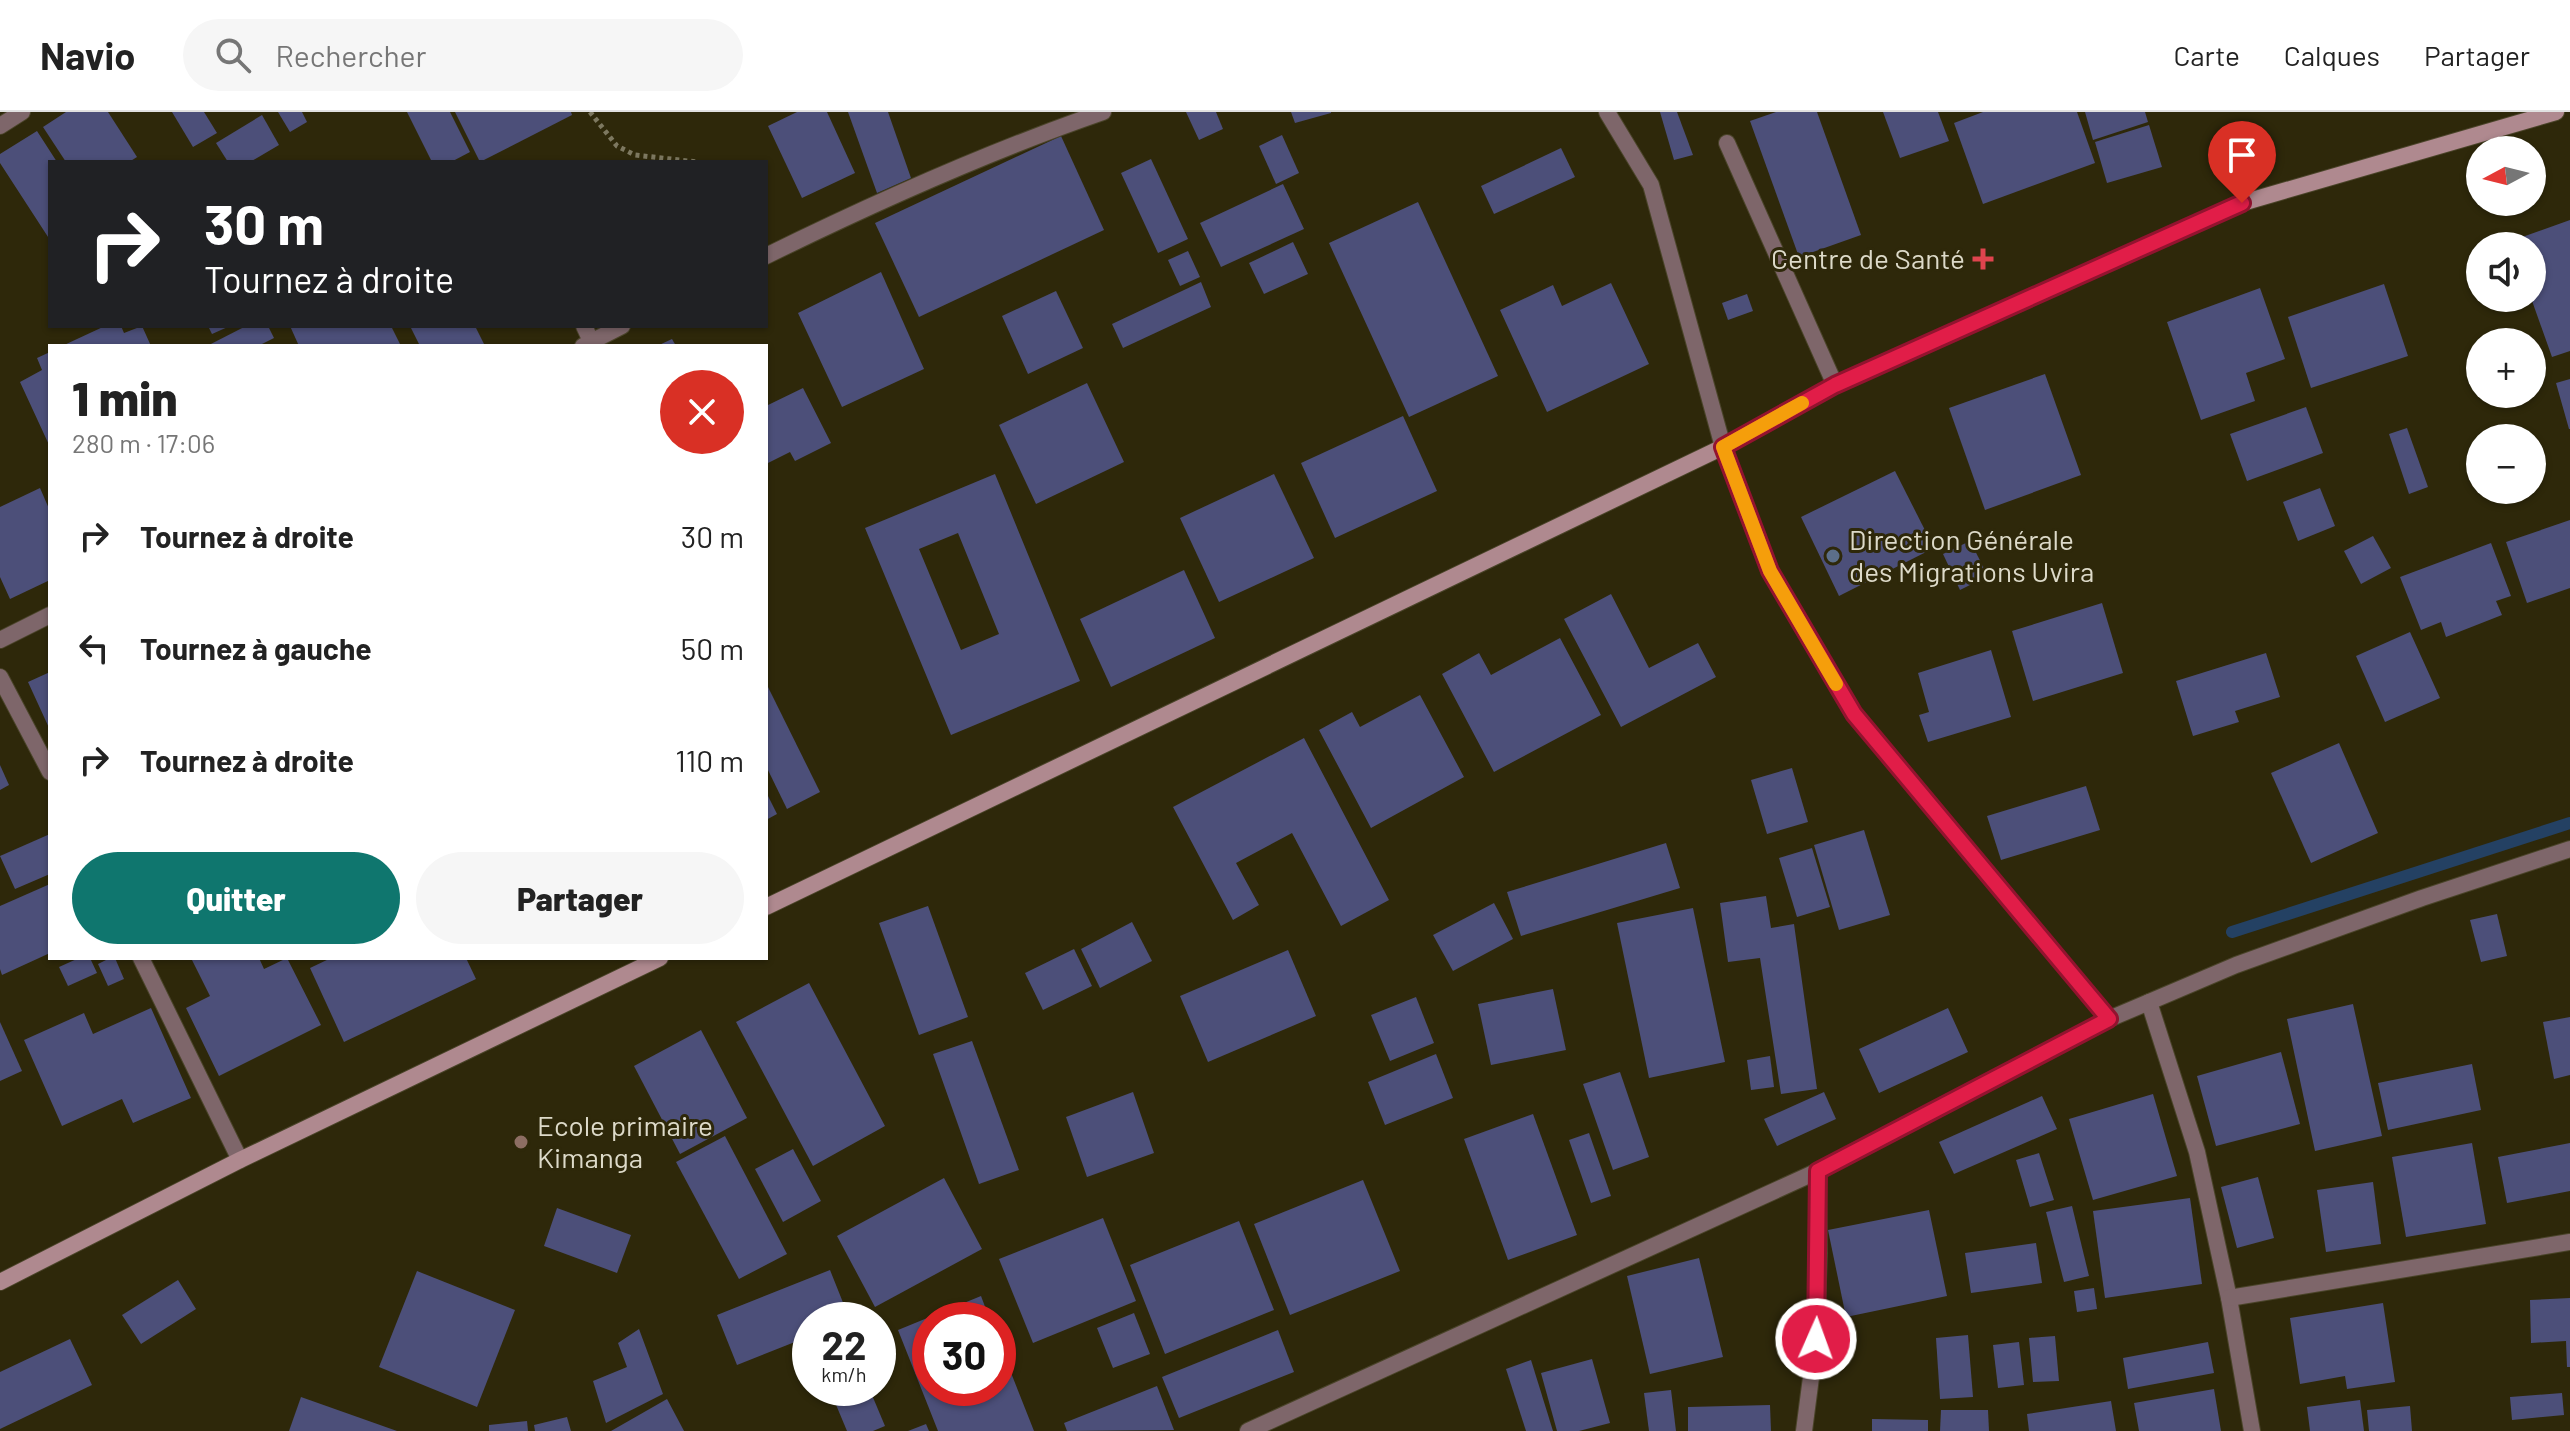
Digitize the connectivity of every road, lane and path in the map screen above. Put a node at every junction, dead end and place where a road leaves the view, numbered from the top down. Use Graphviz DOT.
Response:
graph roads {
  1 [pos="22,112"];
  2 [pos="590,112"];
  3 [pos="1103,112"];
  4 [pos="1607,112"];
  5 [pos="2556,112"];
  6 [pos="0,126"];
  7 [pos="1727,143"];
  8 [pos="679,160"];
  9 [pos="768,255"];
  10 [pos="616,328"];
  11 [pos="586,338"];
  12 [pos="1835,385"];
  13 [pos="1723,447"];
  14 [pos="48,616"];
  15 [pos="0,640"];
  16 [pos="0,677"];
  17 [pos="48,768"];
  18 [pos="2570,849"];
  19 [pos="768,906"];
  20 [pos="142,960"];
  21 [pos="656,960"];
  22 [pos="2149,1002"];
  23 [pos="2109,1019"];
  24 [pos="240,1160"];
  25 [pos="1818,1171"];
  26 [pos="2570,1242"];
  27 [pos="0,1282"];
  28 [pos="2229,1298"];
  29 [pos="1248,1431"];
  30 [pos="1804,1431"];
  31 [pos="2252,1431"];
  1 -- 6 [label="street"];
  2 -- 8 [label="path"];
  3 -- 9 [label="street"];
  4 -- 13 [label="street"];
  5 -- 12 [label="street"];
  7 -- 12 [label="street"];
  10 -- 11 [label="street"];
  12 -- 13 [label="street"];
  13 -- 19 [label="street"];
  13 -- 23 [label="street"];
  14 -- 15 [label="street"];
  16 -- 17 [label="street"];
  18 -- 22 [label="street"];
  20 -- 24 [label="street"];
  21 -- 24 [label="street"];
  22 -- 23 [label="street"];
  22 -- 28 [label="street"];
  23 -- 25 [label="street"];
  24 -- 27 [label="street"];
  25 -- 29 [label="street"];
  25 -- 30 [label="street"];
  26 -- 28 [label="street"];
  28 -- 31 [label="street"];
}
